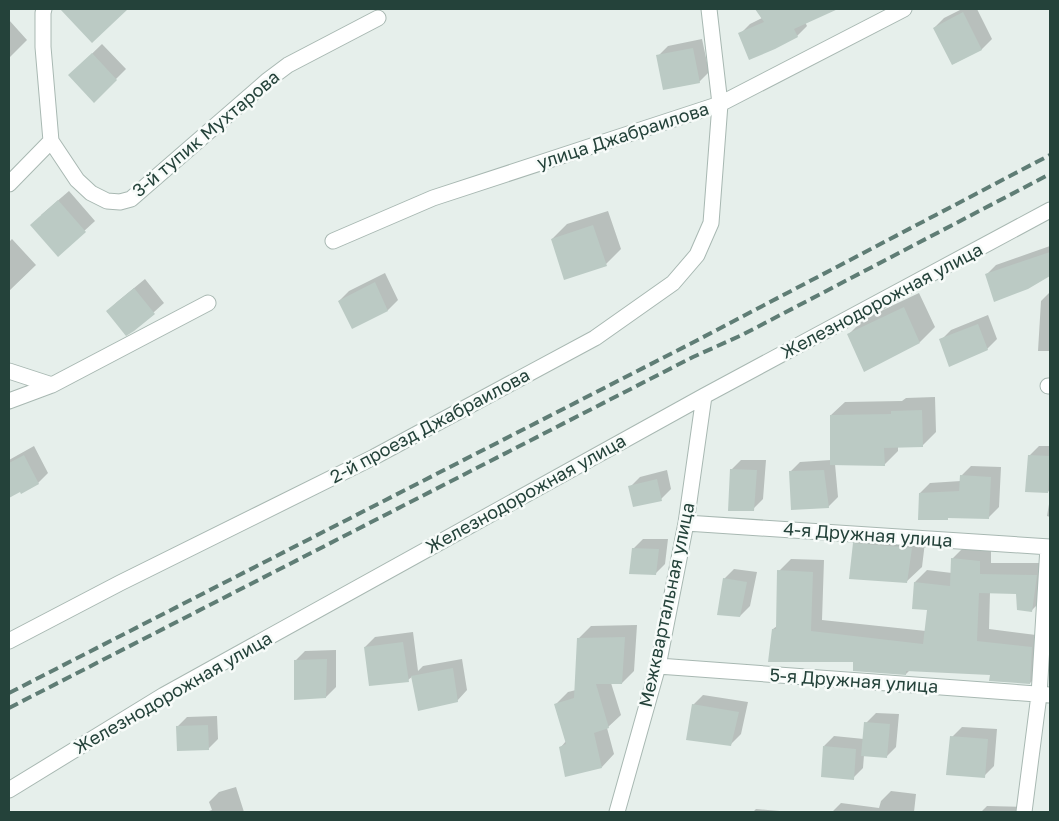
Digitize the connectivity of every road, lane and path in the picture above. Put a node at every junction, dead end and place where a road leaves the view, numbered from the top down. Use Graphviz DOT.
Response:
graph roads {
  1 [pos="709,9"];
  2 [pos="904,9"];
  3 [pos="42,10"];
  4 [pos="378,18"];
  5 [pos="720,104"];
  6 [pos="51,141"];
  7 [pos="9,184"];
  8 [pos="1050,210"];
  9 [pos="333,241"];
  10 [pos="208,302"];
  11 [pos="9,370"];
  12 [pos="52,386"];
  13 [pos="704,396"];
  14 [pos="9,401"];
  15 [pos="686,523"];
  16 [pos="1049,547"];
  17 [pos="9,641"];
  18 [pos="658,666"];
  19 [pos="1045,695"];
  20 [pos="9,790"];
  21 [pos="617,812"];
  22 [pos="1024,812"];
  1 -- 5 [label="street, 2-й проезд Джабраилова"];
  2 -- 5 [label="street, улица Джабраилова"];
  3 -- 6 [label="street"];
  4 -- 6 [label="street, 3-й тупик Мухтарова"];
  5 -- 9 [label="street, улица Джабраилова"];
  5 -- 17 [label="street, 2-й проезд Джабраилова"];
  6 -- 7 [label="street"];
  8 -- 13 [label="street, Железнодорожная улица"];
  10 -- 12 [label="street"];
  11 -- 12 [label="street"];
  12 -- 14 [label="street"];
  13 -- 15 [label="street, Межквартальная улица"];
  13 -- 20 [label="street, Железнодорожная улица"];
  15 -- 16 [label="street, 4-я Дружная улица"];
  15 -- 18 [label="street, Межквартальная улица"];
  16 -- 19 [label="street"];
  18 -- 19 [label="street, 5-я Дружная улица"];
  18 -- 21 [label="street, Межквартальная улица"];
  19 -- 22 [label="street"];
}
